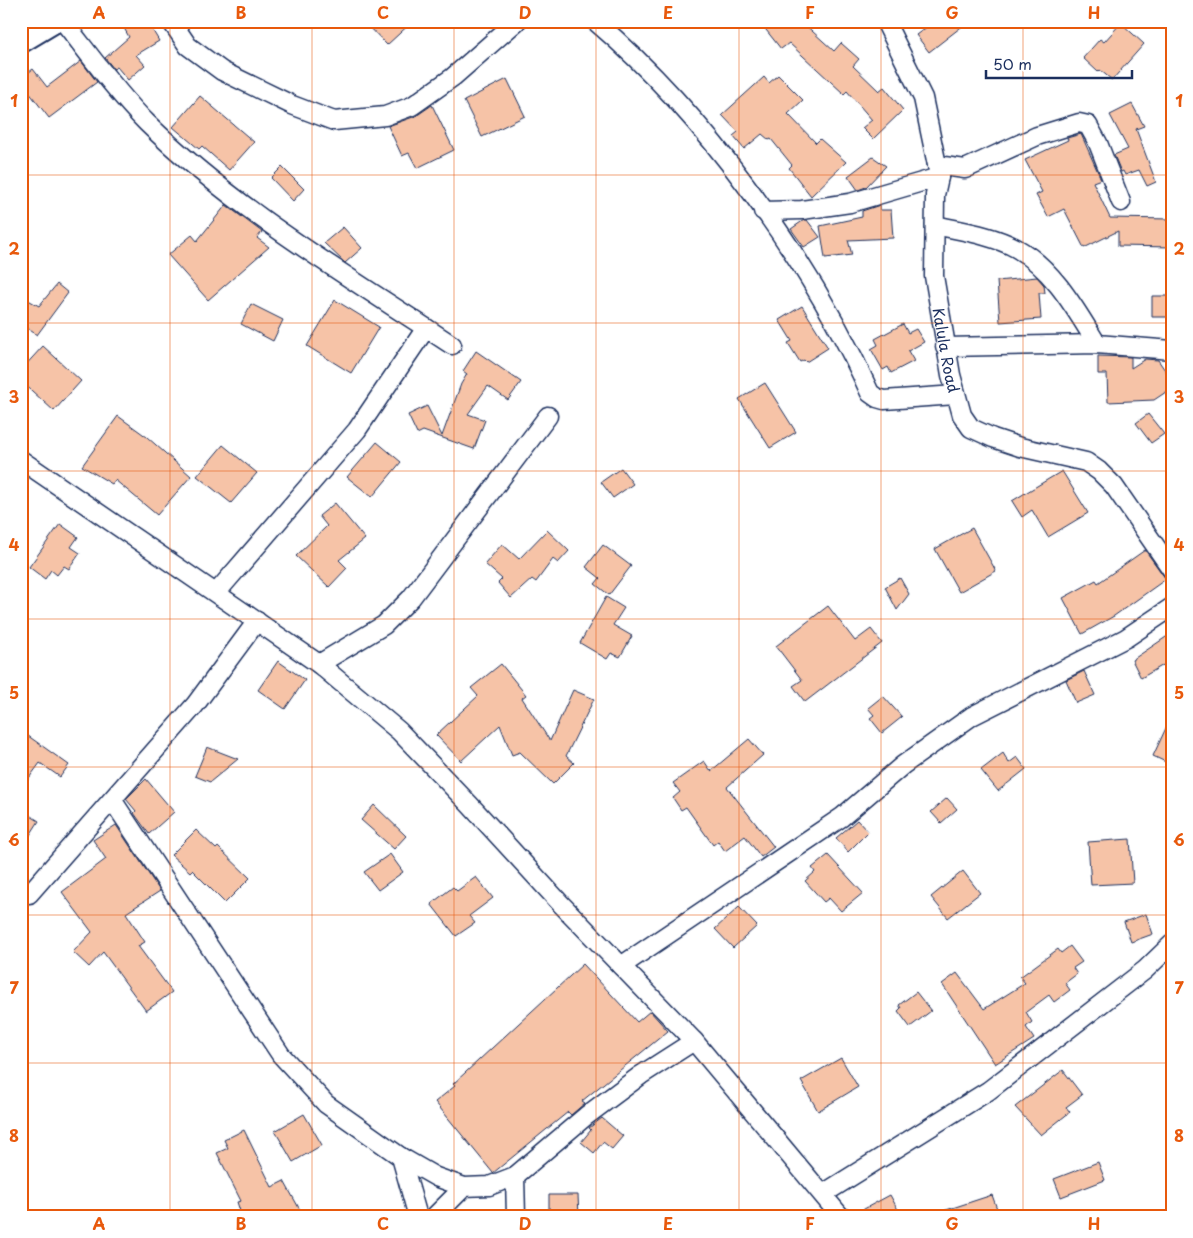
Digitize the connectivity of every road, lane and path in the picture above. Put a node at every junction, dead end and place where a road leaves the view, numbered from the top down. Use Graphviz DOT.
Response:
graph roads {
  1 [pos="56,21"];
  2 [pos="63,21"];
  3 [pos="171,21"];
  4 [pos="517,21"];
  5 [pos="595,21"];
  6 [pos="885,21"];
  7 [pos="21,42"];
  8 [pos="938,171"];
  9 [pos="1121,202"];
  10 [pos="763,211"];
  11 [pos="935,224"];
  12 [pos="426,328"];
  13 [pos="1097,344"];
  14 [pos="452,345"];
  15 [pos="945,347"];
  16 [pos="1172,350"];
  17 [pos="956,395"];
  18 [pos="548,416"];
  19 [pos="21,460"];
  20 [pos="1172,570"];
  21 [pos="216,592"];
  22 [pos="1172,607"];
  23 [pos="257,621"];
  24 [pos="319,664"];
  25 [pos="112,801"];
  26 [pos="29,894"];
  27 [pos="1172,944"];
  28 [pos="621,966"];
  29 [pos="694,1041"];
  30 [pos="401,1157"];
  31 [pos="515,1176"];
  32 [pos="464,1187"];
  33 [pos="823,1194"];
  34 [pos="418,1217"];
  35 [pos="434,1217"];
  36 [pos="516,1217"];
  37 [pos="841,1217"];
  1 -- 7 [label="street"];
  2 -- 12 [label="street"];
  3 -- 4 [label="street"];
  5 -- 10 [label="street"];
  6 -- 8 [label="street, Kalula Road"];
  8 -- 9 [label="street"];
  8 -- 10 [label="street"];
  8 -- 11 [label="street, Kalula Road"];
  10 -- 17 [label="street"];
  11 -- 13 [label="street"];
  11 -- 15 [label="street, Kalula Road"];
  12 -- 14 [label="street"];
  12 -- 21 [label="street"];
  13 -- 15 [label="street"];
  13 -- 16 [label="street"];
  15 -- 17 [label="street, Kalula Road"];
  17 -- 20 [label="street, Kalula Road"];
  18 -- 24 [label="street"];
  19 -- 21 [label="street"];
  21 -- 23 [label="street"];
  22 -- 28 [label="street"];
  23 -- 24 [label="street"];
  23 -- 25 [label="street"];
  24 -- 28 [label="street"];
  25 -- 26 [label="street"];
  25 -- 30 [label="street"];
  27 -- 33 [label="street"];
  28 -- 29 [label="street"];
  29 -- 31 [label="street"];
  29 -- 33 [label="street"];
  30 -- 32 [label="street"];
  30 -- 34 [label="street"];
  31 -- 32 [label="street"];
  31 -- 36 [label="street"];
  32 -- 35 [label="street"];
  33 -- 37 [label="street"];
}
